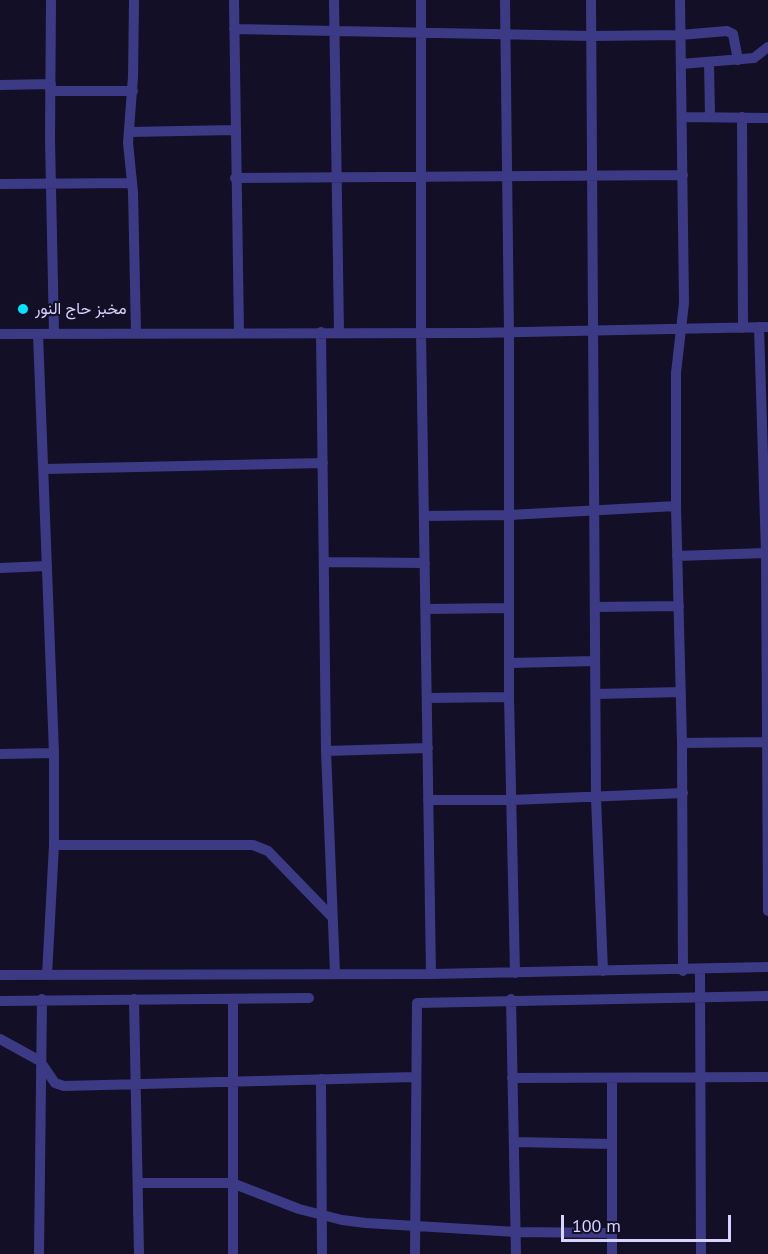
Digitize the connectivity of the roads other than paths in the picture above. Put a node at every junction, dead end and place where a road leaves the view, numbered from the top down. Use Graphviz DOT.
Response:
graph roads {
  1 [pos="51,0"];
  2 [pos="134,0"];
  3 [pos="234,0"];
  4 [pos="334,0"];
  5 [pos="421,0"];
  6 [pos="505,0"];
  7 [pos="591,0"];
  8 [pos="680,0"];
  9 [pos="234,29"];
  10 [pos="334,32"];
  11 [pos="421,32"];
  12 [pos="505,35"];
  13 [pos="681,35"];
  14 [pos="591,36"];
  15 [pos="768,47"];
  16 [pos="738,60"];
  17 [pos="709,62"];
  18 [pos="681,64"];
  19 [pos="0,85"];
  20 [pos="51,88"];
  21 [pos="133,91"];
  22 [pos="682,117"];
  23 [pos="710,117"];
  24 [pos="742,117"];
  25 [pos="768,118"];
  26 [pos="235,130"];
  27 [pos="129,132"];
  28 [pos="683,175"];
  29 [pos="422,176"];
  30 [pos="592,177"];
  31 [pos="235,178"];
  32 [pos="337,178"];
  33 [pos="507,178"];
  34 [pos="132,183"];
  35 [pos="0,184"];
  36 [pos="51,184"];
  37 [pos="763,327"];
  38 [pos="743,328"];
  39 [pos="681,329"];
  40 [pos="593,331"];
  41 [pos="239,332"];
  42 [pos="321,332"];
  43 [pos="339,332"];
  44 [pos="509,332"];
  45 [pos="54,333"];
  46 [pos="136,333"];
  47 [pos="421,333"];
  48 [pos="0,334"];
  49 [pos="38,334"];
  50 [pos="323,463"];
  51 [pos="44,469"];
  52 [pos="766,504"];
  53 [pos="675,506"];
  54 [pos="595,510"];
  55 [pos="509,515"];
  56 [pos="424,516"];
  57 [pos="766,553"];
  58 [pos="677,556"];
  59 [pos="325,562"];
  60 [pos="425,563"];
  61 [pos="47,566"];
  62 [pos="0,568"];
  63 [pos="678,606"];
  64 [pos="595,607"];
  65 [pos="509,608"];
  66 [pos="426,609"];
  67 [pos="767,658"];
  68 [pos="595,662"];
  69 [pos="510,663"];
  70 [pos="681,692"];
  71 [pos="596,694"];
  72 [pos="509,697"];
  73 [pos="427,698"];
  74 [pos="765,742"];
  75 [pos="682,743"];
  76 [pos="429,748"];
  77 [pos="326,751"];
  78 [pos="54,753"];
  79 [pos="0,754"];
  80 [pos="683,793"];
  81 [pos="767,796"];
  82 [pos="596,798"];
  83 [pos="428,800"];
  84 [pos="512,800"];
  85 [pos="54,844"];
  86 [pos="768,911"];
  87 [pos="332,917"];
  88 [pos="768,967"];
  89 [pos="683,970"];
  90 [pos="700,970"];
  91 [pos="603,971"];
  92 [pos="335,973"];
  93 [pos="514,973"];
  94 [pos="431,974"];
  95 [pos="0,975"];
  96 [pos="47,975"];
  97 [pos="701,996"];
  98 [pos="768,996"];
  99 [pos="309,998"];
  100 [pos="42,999"];
  101 [pos="134,999"];
  102 [pos="233,999"];
  103 [pos="512,999"];
  104 [pos="0,1001"];
  105 [pos="0,1039"];
  106 [pos="40,1061"];
  107 [pos="415,1077"];
  108 [pos="702,1077"];
  109 [pos="768,1077"];
  110 [pos="512,1078"];
  111 [pos="612,1078"];
  112 [pos="321,1079"];
  113 [pos="231,1082"];
  114 [pos="137,1084"];
  115 [pos="514,1142"];
  116 [pos="612,1144"];
  117 [pos="138,1183"];
  118 [pos="232,1184"];
  119 [pos="321,1216"];
  120 [pos="416,1224"];
  121 [pos="516,1232"];
  122 [pos="611,1233"];
  123 [pos="39,1254"];
  124 [pos="140,1254"];
  125 [pos="233,1254"];
  126 [pos="322,1254"];
  127 [pos="415,1254"];
  128 [pos="516,1254"];
  129 [pos="612,1254"];
  130 [pos="701,1254"];
  1 -- 20 [label="street"];
  2 -- 21 [label="street"];
  3 -- 9 [label="street"];
  4 -- 10 [label="street"];
  5 -- 11 [label="street"];
  6 -- 12 [label="street"];
  7 -- 14 [label="street"];
  8 -- 13 [label="street"];
  9 -- 10 [label="street"];
  9 -- 26 [label="street"];
  10 -- 11 [label="street"];
  10 -- 32 [label="street"];
  11 -- 12 [label="street"];
  11 -- 29 [label="street"];
  12 -- 14 [label="street"];
  12 -- 33 [label="street"];
  13 -- 14 [label="street"];
  13 -- 16 [label="street"];
  13 -- 18 [label="street"];
  14 -- 30 [label="street"];
  15 -- 16 [label="street"];
  16 -- 17 [label="street"];
  17 -- 18 [label="street"];
  17 -- 23 [label="street"];
  18 -- 22 [label="street"];
  19 -- 20 [label="street"];
  20 -- 21 [label="street"];
  20 -- 36 [label="street"];
  21 -- 27 [label="street"];
  22 -- 23 [label="street"];
  22 -- 28 [label="street"];
  23 -- 24 [label="street"];
  24 -- 25 [label="street"];
  24 -- 38 [label="street"];
  26 -- 27 [label="street"];
  26 -- 31 [label="street"];
  27 -- 34 [label="street"];
  28 -- 30 [label="street"];
  28 -- 39 [label="street"];
  29 -- 32 [label="street"];
  29 -- 33 [label="street"];
  29 -- 47 [label="street"];
  30 -- 33 [label="street"];
  30 -- 40 [label="street"];
  31 -- 32 [label="street"];
  31 -- 41 [label="street"];
  32 -- 43 [label="street"];
  33 -- 44 [label="street"];
  34 -- 36 [label="street"];
  34 -- 46 [label="street"];
  35 -- 36 [label="street"];
  36 -- 45 [label="street"];
  37 -- 38 [label="street"];
  37 -- 52 [label="street"];
  38 -- 39 [label="street"];
  39 -- 40 [label="street"];
  39 -- 53 [label="street"];
  40 -- 44 [label="street"];
  40 -- 54 [label="street"];
  41 -- 42 [label="street"];
  41 -- 46 [label="street"];
  42 -- 43 [label="street"];
  42 -- 50 [label="street"];
  43 -- 47 [label="street"];
  44 -- 47 [label="street"];
  44 -- 55 [label="street"];
  45 -- 46 [label="street"];
  45 -- 49 [label="street"];
  47 -- 56 [label="street"];
  48 -- 49 [label="street"];
  49 -- 51 [label="street"];
  50 -- 51 [label="street"];
  50 -- 59 [label="street"];
  51 -- 61 [label="street"];
  52 -- 57 [label="street"];
  53 -- 54 [label="street"];
  53 -- 58 [label="street"];
  54 -- 55 [label="street"];
  54 -- 64 [label="street"];
  55 -- 56 [label="street"];
  55 -- 65 [label="street"];
  56 -- 60 [label="street"];
  57 -- 58 [label="street"];
  57 -- 67 [label="street"];
  58 -- 63 [label="street"];
  59 -- 60 [label="street"];
  59 -- 77 [label="street"];
  60 -- 66 [label="street"];
  61 -- 62 [label="street"];
  61 -- 78 [label="street"];
  63 -- 64 [label="street"];
  63 -- 70 [label="street"];
  64 -- 68 [label="street"];
  65 -- 66 [label="street"];
  65 -- 69 [label="street"];
  66 -- 73 [label="street"];
  67 -- 74 [label="street"];
  68 -- 69 [label="street"];
  68 -- 71 [label="street"];
  69 -- 72 [label="street"];
  70 -- 71 [label="street"];
  70 -- 75 [label="street"];
  71 -- 82 [label="street"];
  72 -- 73 [label="street"];
  72 -- 84 [label="street"];
  73 -- 76 [label="street"];
  74 -- 75 [label="street"];
  74 -- 81 [label="street"];
  75 -- 80 [label="street"];
  76 -- 77 [label="street"];
  76 -- 83 [label="street"];
  77 -- 87 [label="street"];
  78 -- 79 [label="street"];
  78 -- 85 [label="street"];
  80 -- 82 [label="street"];
  80 -- 89 [label="street"];
  81 -- 86 [label="street"];
  82 -- 84 [label="street"];
  82 -- 91 [label="street"];
  83 -- 84 [label="street"];
  83 -- 94 [label="street"];
  84 -- 93 [label="street"];
  85 -- 87 [label="street"];
  85 -- 96 [label="street"];
  87 -- 92 [label="street"];
  88 -- 90 [label="street"];
  89 -- 90 [label="street"];
  89 -- 91 [label="street"];
  90 -- 97 [label="street"];
  91 -- 93 [label="street"];
  92 -- 94 [label="street"];
  92 -- 96 [label="street"];
  93 -- 94 [label="street"];
  95 -- 96 [label="street"];
  97 -- 98 [label="street"];
  97 -- 103 [label="street"];
  97 -- 108 [label="street"];
  99 -- 102 [label="street"];
  100 -- 101 [label="street"];
  100 -- 104 [label="street"];
  100 -- 106 [label="street"];
  101 -- 102 [label="street"];
  101 -- 114 [label="street"];
  102 -- 113 [label="street"];
  103 -- 107 [label="street"];
  103 -- 110 [label="street"];
  105 -- 106 [label="street"];
  106 -- 114 [label="street"];
  106 -- 123 [label="street"];
  107 -- 112 [label="street"];
  107 -- 120 [label="street"];
  108 -- 109 [label="street"];
  108 -- 111 [label="street"];
  108 -- 130 [label="street"];
  110 -- 111 [label="street"];
  110 -- 115 [label="street"];
  111 -- 116 [label="street"];
  112 -- 113 [label="street"];
  112 -- 119 [label="street"];
  113 -- 114 [label="street"];
  113 -- 118 [label="street"];
  114 -- 117 [label="street"];
  115 -- 116 [label="street"];
  115 -- 121 [label="street"];
  116 -- 122 [label="street"];
  117 -- 118 [label="street"];
  117 -- 124 [label="street"];
  118 -- 119 [label="street"];
  118 -- 125 [label="street"];
  119 -- 120 [label="street"];
  119 -- 126 [label="street"];
  120 -- 121 [label="street"];
  120 -- 127 [label="street"];
  121 -- 122 [label="street"];
  121 -- 128 [label="street"];
  122 -- 129 [label="street"];
}
